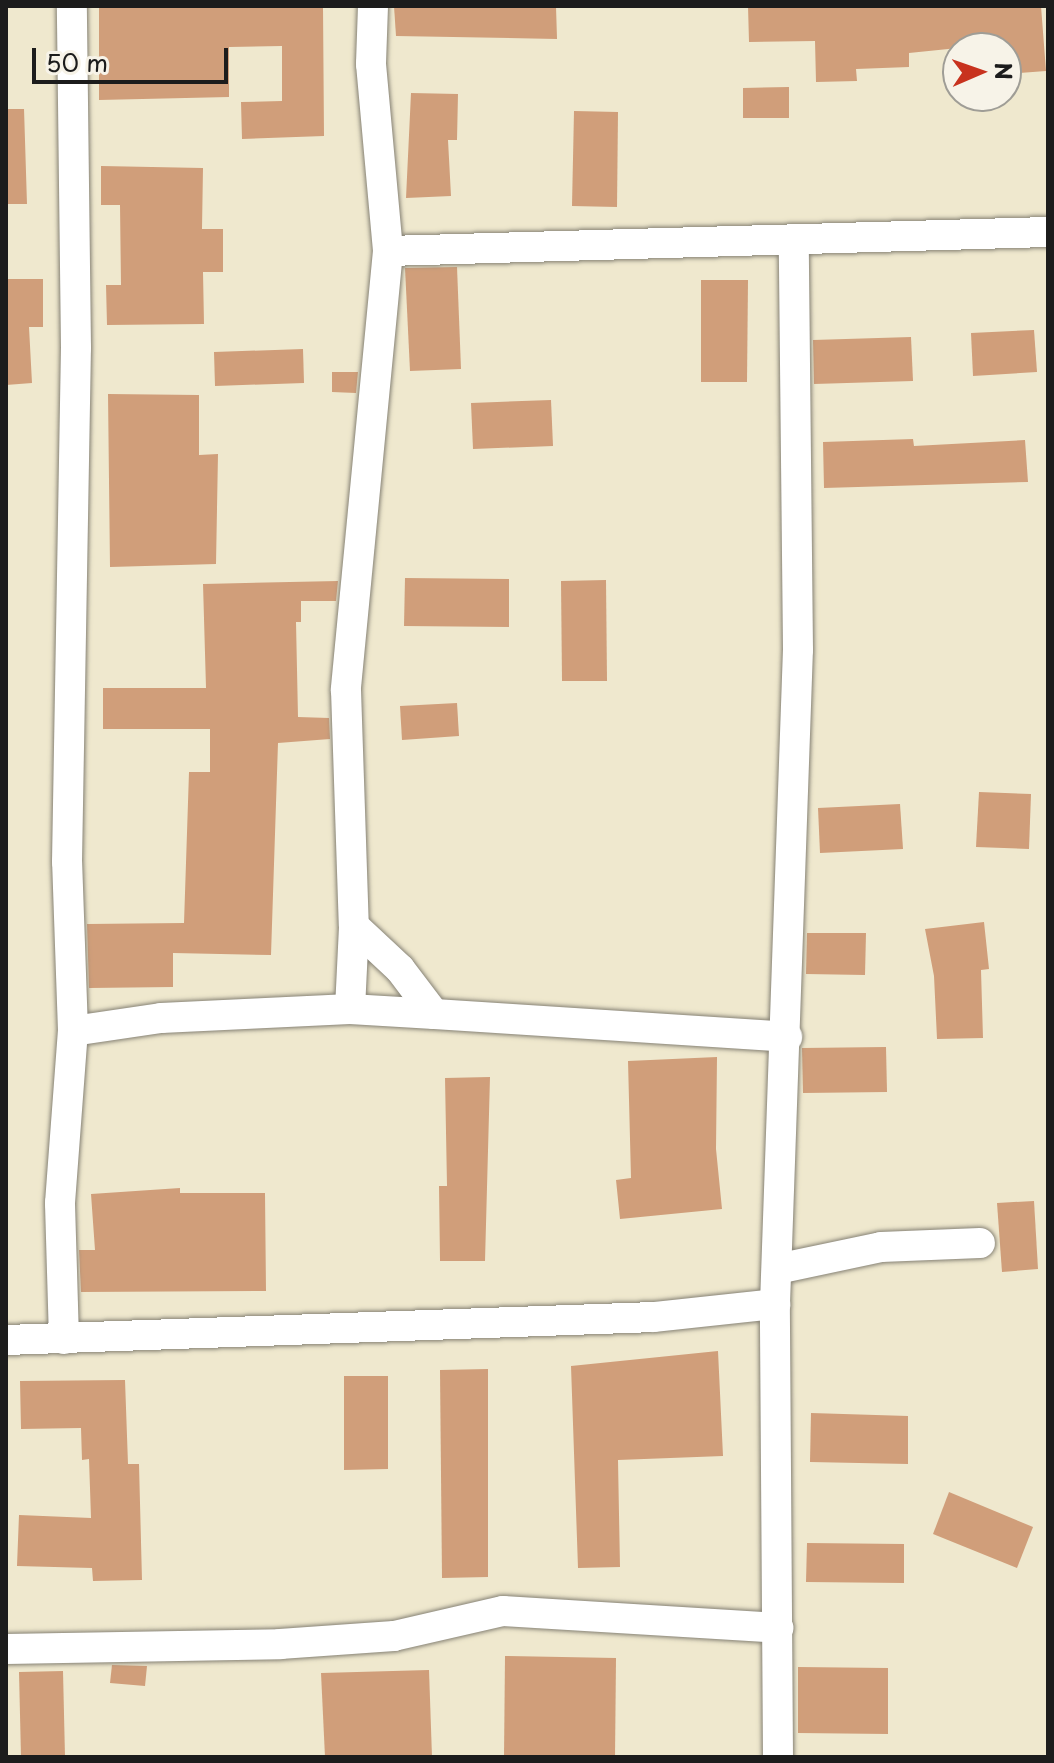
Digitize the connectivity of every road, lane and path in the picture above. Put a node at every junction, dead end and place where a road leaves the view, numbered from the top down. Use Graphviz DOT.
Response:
graph roads {
  1 [pos="72,6"];
  2 [pos="373,6"];
  3 [pos="1048,232"];
  4 [pos="794,239"];
  5 [pos="388,251"];
  6 [pos="354,926"];
  7 [pos="350,1009"];
  8 [pos="434,1014"];
  9 [pos="73,1031"];
  10 [pos="787,1037"];
  11 [pos="980,1243"];
  12 [pos="777,1269"];
  13 [pos="775,1304"];
  14 [pos="64,1339"];
  15 [pos="6,1340"];
  16 [pos="778,1628"];
  17 [pos="6,1649"];
  18 [pos="778,1757"];
  1 -- 9 [label="street"];
  2 -- 5 [label="street"];
  3 -- 4 [label="street"];
  4 -- 5 [label="street"];
  4 -- 10 [label="street"];
  5 -- 6 [label="street"];
  6 -- 7 [label="street"];
  6 -- 8 [label="street"];
  7 -- 8 [label="street"];
  7 -- 9 [label="street"];
  8 -- 10 [label="street"];
  9 -- 14 [label="street"];
  10 -- 12 [label="street"];
  11 -- 12 [label="street"];
  12 -- 13 [label="street"];
  13 -- 14 [label="street"];
  13 -- 16 [label="street"];
  14 -- 15 [label="street"];
  16 -- 17 [label="street"];
  16 -- 18 [label="street"];
}
